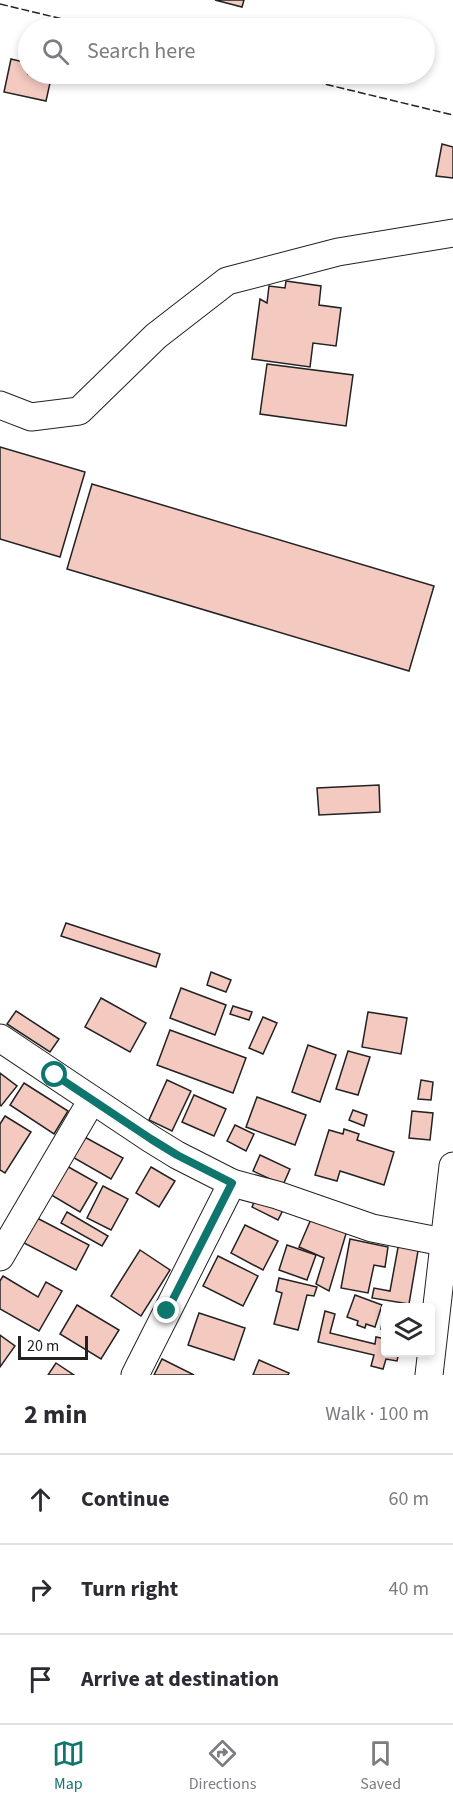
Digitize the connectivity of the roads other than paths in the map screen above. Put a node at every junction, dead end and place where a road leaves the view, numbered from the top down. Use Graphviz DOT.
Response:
graph roads {
  1 [pos="453,233"];
  2 [pos="0,405"];
  3 [pos="0,1038"];
  4 [pos="92,1100"];
  5 [pos="453,1166"];
  6 [pos="232,1183"];
  7 [pos="443,1242"];
  8 [pos="0,1257"];
  9 [pos="446,1287"];
  10 [pos="135,1375"];
  11 [pos="429,1375"];
  1 -- 2 [label="street"];
  3 -- 4 [label="street"];
  4 -- 6 [label="street"];
  4 -- 8 [label="street"];
  5 -- 7 [label="street"];
  6 -- 7 [label="street"];
  6 -- 10 [label="street"];
  7 -- 9 [label="street"];
  9 -- 11 [label="street"];
}
